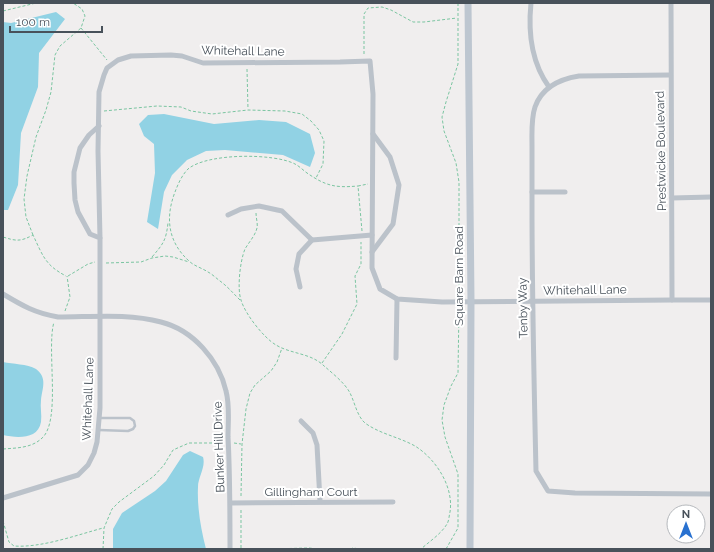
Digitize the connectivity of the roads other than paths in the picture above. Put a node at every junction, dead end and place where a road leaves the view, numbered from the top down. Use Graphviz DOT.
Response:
graph roads {
  1 [pos="468,3"];
  2 [pos="531,3"];
  3 [pos="671,3"];
  4 [pos="670,75"];
  5 [pos="549,87"];
  6 [pos="99,126"];
  7 [pos="373,134"];
  8 [pos="532,192"];
  9 [pos="565,192"];
  10 [pos="711,197"];
  11 [pos="672,198"];
  12 [pos="228,215"];
  13 [pos="372,235"];
  14 [pos="100,238"];
  15 [pos="312,240"];
  16 [pos="372,252"];
  17 [pos="300,287"];
  18 [pos="3,294"];
  19 [pos="397,299"];
  20 [pos="672,300"];
  21 [pos="711,300"];
  22 [pos="471,301"];
  23 [pos="532,301"];
  24 [pos="100,317"];
  25 [pos="396,358"];
  26 [pos="99,418"];
  27 [pos="301,421"];
  28 [pos="98,430"];
  29 [pos="711,494"];
  30 [pos="3,498"];
  31 [pos="320,501"];
  32 [pos="393,502"];
  33 [pos="230,503"];
  34 [pos="230,549"];
  35 [pos="470,549"];
  1 -- 22 [label="street, Square Barn Road"];
  2 -- 5 [label="street"];
  3 -- 4 [label="street, Prestwicke Boulevard"];
  4 -- 5 [label="street, Tenby Way"];
  4 -- 11 [label="street, Prestwicke Boulevard"];
  5 -- 8 [label="street, Tenby Way"];
  6 -- 7 [label="street, Whitehall Lane"];
  6 -- 14 [label="street, Whitehall Lane"];
  6 -- 14 [label="street"];
  7 -- 13 [label="street, Whitehall Lane"];
  7 -- 16 [label="street"];
  8 -- 9 [label="street"];
  8 -- 23 [label="street, Tenby Way"];
  10 -- 11 [label="street"];
  11 -- 20 [label="street, Prestwicke Boulevard"];
  12 -- 15 [label="street"];
  13 -- 15 [label="street"];
  13 -- 16 [label="street, Whitehall Lane"];
  14 -- 24 [label="street, Whitehall Lane"];
  15 -- 17 [label="street"];
  16 -- 19 [label="street, Whitehall Lane"];
  18 -- 24 [label="street, Bunker Hill Drive"];
  19 -- 22 [label="street, Whitehall Lane"];
  19 -- 25 [label="street"];
  20 -- 21 [label="street, Whitehall Lane"];
  20 -- 23 [label="street, Whitehall Lane"];
  22 -- 23 [label="street, Whitehall Lane"];
  22 -- 35 [label="street, Square Barn Road"];
  23 -- 29 [label="street, Tenby Way"];
  24 -- 26 [label="street, Whitehall Lane"];
  24 -- 33 [label="street, Bunker Hill Drive"];
  26 -- 28 [label="street, Whitehall Lane"];
  26 -- 28 [label="lane"];
  27 -- 31 [label="street"];
  28 -- 30 [label="street, Whitehall Lane"];
  31 -- 32 [label="street, Gillingham Court"];
  31 -- 33 [label="street, Gillingham Court"];
  33 -- 34 [label="street, Bunker Hill Drive"];
}
